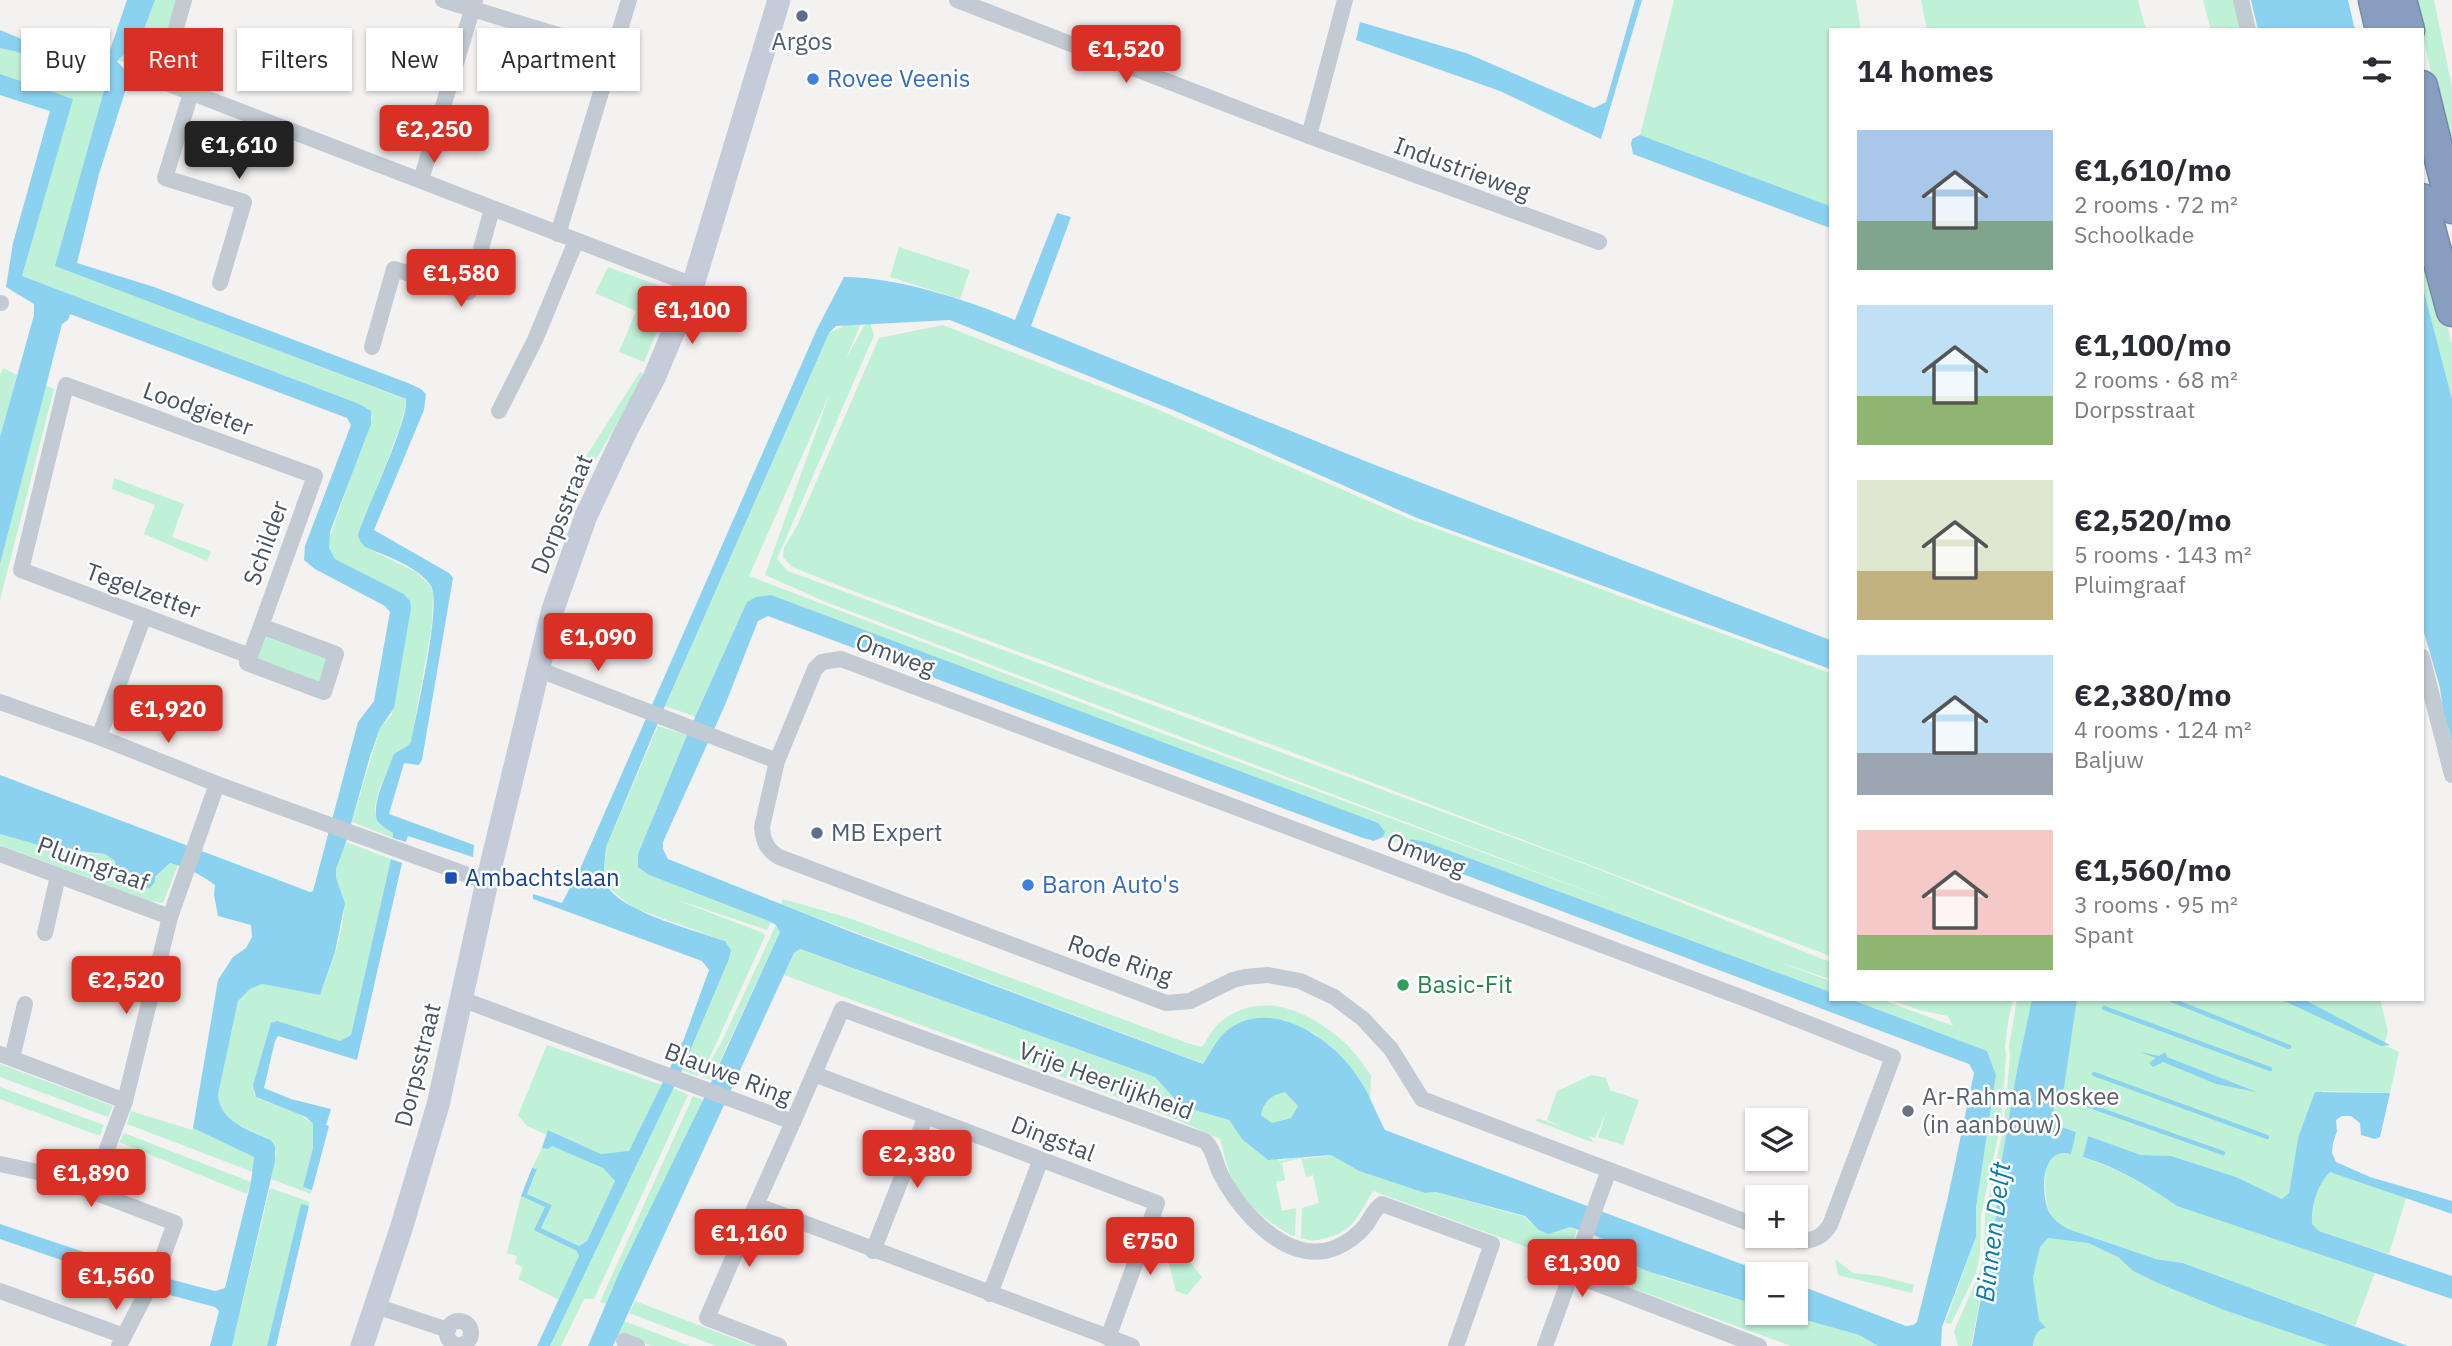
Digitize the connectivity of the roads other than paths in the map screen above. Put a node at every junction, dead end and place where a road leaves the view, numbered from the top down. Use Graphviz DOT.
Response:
graph roads {
  1 [pos="184,0"];
  2 [pos="443,0"];
  3 [pos="629,0"];
  4 [pos="779,0"];
  5 [pos="957,0"];
  6 [pos="1345,0"];
  7 [pos="2241,0"];
  8 [pos="2374,0"];
  9 [pos="2402,0"];
  10 [pos="473,4"];
  11 [pos="544,28"];
  12 [pos="621,28"];
  13 [pos="2248,28"];
  14 [pos="2381,28"];
  15 [pos="2409,28"];
  16 [pos="602,91"];
  17 [pos="191,93"];
  18 [pos="2424,94"];
  19 [pos="1309,136"];
  20 [pos="421,180"];
  21 [pos="2424,206"];
  22 [pos="2452,208"];
  23 [pos="492,209"];
  24 [pos="558,234"];
  25 [pos="576,241"];
  26 [pos="1600,243"];
  27 [pos="220,282"];
  28 [pos="693,285"];
  29 [pos="2452,311"];
  30 [pos="372,347"];
  31 [pos="499,411"];
  32 [pos="315,476"];
  33 [pos="21,570"];
  34 [pos="144,616"];
  35 [pos="261,626"];
  36 [pos="250,656"];
  37 [pos="2424,665"];
  38 [pos="537,669"];
  39 [pos="0,702"];
  40 [pos="99,737"];
  41 [pos="777,761"];
  42 [pos="2452,775"];
  43 [pos="217,784"];
  44 [pos="0,854"];
  45 [pos="58,876"];
  46 [pos="487,881"];
  47 [pos="170,917"];
  48 [pos="45,933"];
  49 [pos="461,999"];
  50 [pos="25,1004"];
  51 [pos="6,1056"];
  52 [pos="814,1074"];
  53 [pos="125,1101"];
  54 [pos="926,1116"];
  55 [pos="793,1122"];
  56 [pos="1041,1159"];
  57 [pos="0,1164"];
  58 [pos="1609,1170"];
  59 [pos="92,1189"];
  60 [pos="757,1205"];
  61 [pos="1745,1221"];
  62 [pos="1808,1240"];
  63 [pos="873,1251"];
  64 [pos="1572,1274"];
  65 [pos="0,1291"];
  66 [pos="990,1294"];
  67 [pos="376,1306"];
  68 [pos="449,1330"];
  69 [pos="1108,1338"];
  70 [pos="121,1341"];
  71 [pos="362,1346"];
  72 [pos="779,1346"];
  73 [pos="1132,1346"];
  74 [pos="1456,1346"];
  75 [pos="1545,1346"];
  76 [pos="1759,1346"];
  1 -- 17 [label="street"];
  2 -- 10 [label="street"];
  3 -- 12 [label="street"];
  4 -- 28 [label="street, Dorpsstraat"];
  5 -- 19 [label="street, Industrieweg"];
  6 -- 19 [label="street"];
  7 -- 13 [label="street"];
  8 -- 14 [label="highway"];
  9 -- 15 [label="highway"];
  10 -- 11 [label="street"];
  10 -- 20 [label="street"];
  16 -- 24 [label="street"];
  17 -- 20 [label="street"];
  17 -- 27 [label="street"];
  18 -- 22 [label="highway"];
  19 -- 26 [label="street, Industrieweg"];
  20 -- 23 [label="street"];
  21 -- 29 [label="highway"];
  23 -- 24 [label="street"];
  23 -- 30 [label="street"];
  24 -- 25 [label="street"];
  25 -- 28 [label="street"];
  25 -- 31 [label="street"];
  28 -- 38 [label="street, Dorpsstraat"];
  32 -- 33 [label="street, Loodgieter"];
  32 -- 35 [label="street, Schilder"];
  33 -- 34 [label="street, Tegelzetter"];
  34 -- 36 [label="street, Tegelzetter"];
  34 -- 40 [label="street"];
  35 -- 36 [label="street"];
  35 -- 36 [label="street, Tegelzetter"];
  37 -- 42 [label="street"];
  38 -- 41 [label="street"];
  38 -- 46 [label="street, Dorpsstraat"];
  39 -- 40 [label="street"];
  40 -- 43 [label="street"];
  41 -- 58 [label="street, Rode Ring"];
  41 -- 62 [label="street, Omweg"];
  43 -- 46 [label="street"];
  43 -- 47 [label="street, Pluimgraaf"];
  44 -- 45 [label="street, Pluimgraaf"];
  45 -- 47 [label="street, Pluimgraaf"];
  45 -- 48 [label="street"];
  46 -- 49 [label="street, Dorpsstraat"];
  47 -- 53 [label="street, Pluimgraaf"];
  49 -- 55 [label="street, Blauwe Ring"];
  49 -- 67 [label="street, Dorpsstraat"];
  50 -- 51 [label="street"];
  51 -- 53 [label="street"];
  52 -- 54 [label="street, Dingstal"];
  52 -- 55 [label="street"];
  52 -- 74 [label="street, Vrije Heerlijkheid"];
  53 -- 59 [label="street, Pluimgraaf"];
  54 -- 56 [label="street, Dingstal"];
  54 -- 63 [label="street"];
  55 -- 60 [label="street, Blauwe Ring"];
  56 -- 66 [label="street"];
  56 -- 69 [label="street, Dingstal"];
  57 -- 59 [label="street"];
  58 -- 61 [label="street"];
  58 -- 64 [label="street"];
  59 -- 70 [label="street"];
  60 -- 63 [label="street"];
  60 -- 72 [label="street, Blauwe Ring"];
  63 -- 66 [label="street"];
  64 -- 75 [label="street"];
  64 -- 76 [label="street"];
  65 -- 70 [label="street"];
  66 -- 69 [label="street"];
  67 -- 68 [label="street"];
  67 -- 71 [label="street, Dorpsstraat"];
  69 -- 73 [label="street"];
}
